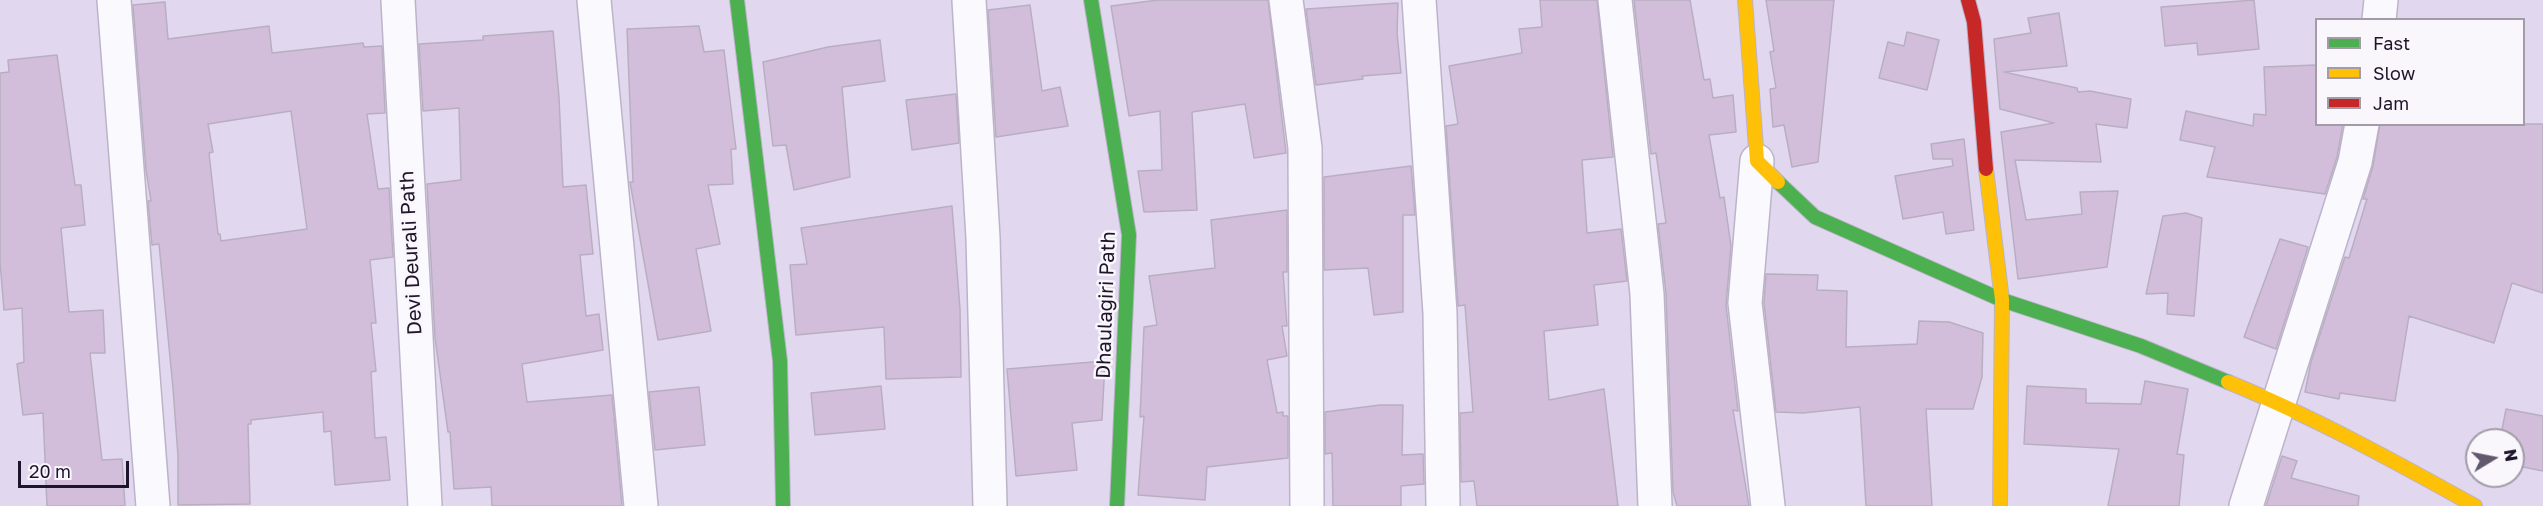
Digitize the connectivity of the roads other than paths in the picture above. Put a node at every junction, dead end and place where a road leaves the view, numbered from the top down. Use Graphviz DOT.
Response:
graph roads {
  1 [pos="114,0"];
  2 [pos="398,0"];
  3 [pos="594,0"];
  4 [pos="737,0"];
  5 [pos="969,0"];
  6 [pos="1091,0"];
  7 [pos="1286,0"];
  8 [pos="1419,0"];
  9 [pos="1615,0"];
  10 [pos="1744,0"];
  11 [pos="1968,0"];
  12 [pos="2380,0"];
  13 [pos="2379,18"];
  14 [pos="2362,126"];
  15 [pos="1757,161"];
  16 [pos="2002,300"];
  17 [pos="2280,403"];
  18 [pos="153,506"];
  19 [pos="425,506"];
  20 [pos="641,506"];
  21 [pos="783,506"];
  22 [pos="990,506"];
  23 [pos="1117,506"];
  24 [pos="1307,506"];
  25 [pos="1443,506"];
  26 [pos="1655,506"];
  27 [pos="1768,506"];
  28 [pos="2000,506"];
  29 [pos="2246,506"];
  30 [pos="2475,506"];
  1 -- 18 [label="street"];
  2 -- 19 [label="street, Devi Deurali Path"];
  3 -- 20 [label="street"];
  4 -- 21 [label="street"];
  5 -- 22 [label="street"];
  6 -- 23 [label="street, Dhaulagiri Path"];
  7 -- 24 [label="street"];
  8 -- 25 [label="street"];
  9 -- 26 [label="street"];
  10 -- 15 [label="street"];
  11 -- 16 [label="street"];
  12 -- 13 [label="street"];
  14 -- 17 [label="street"];
  15 -- 16 [label="street"];
  15 -- 27 [label="street"];
  16 -- 17 [label="street"];
  16 -- 28 [label="street"];
  17 -- 29 [label="street"];
  17 -- 30 [label="street"];
}
